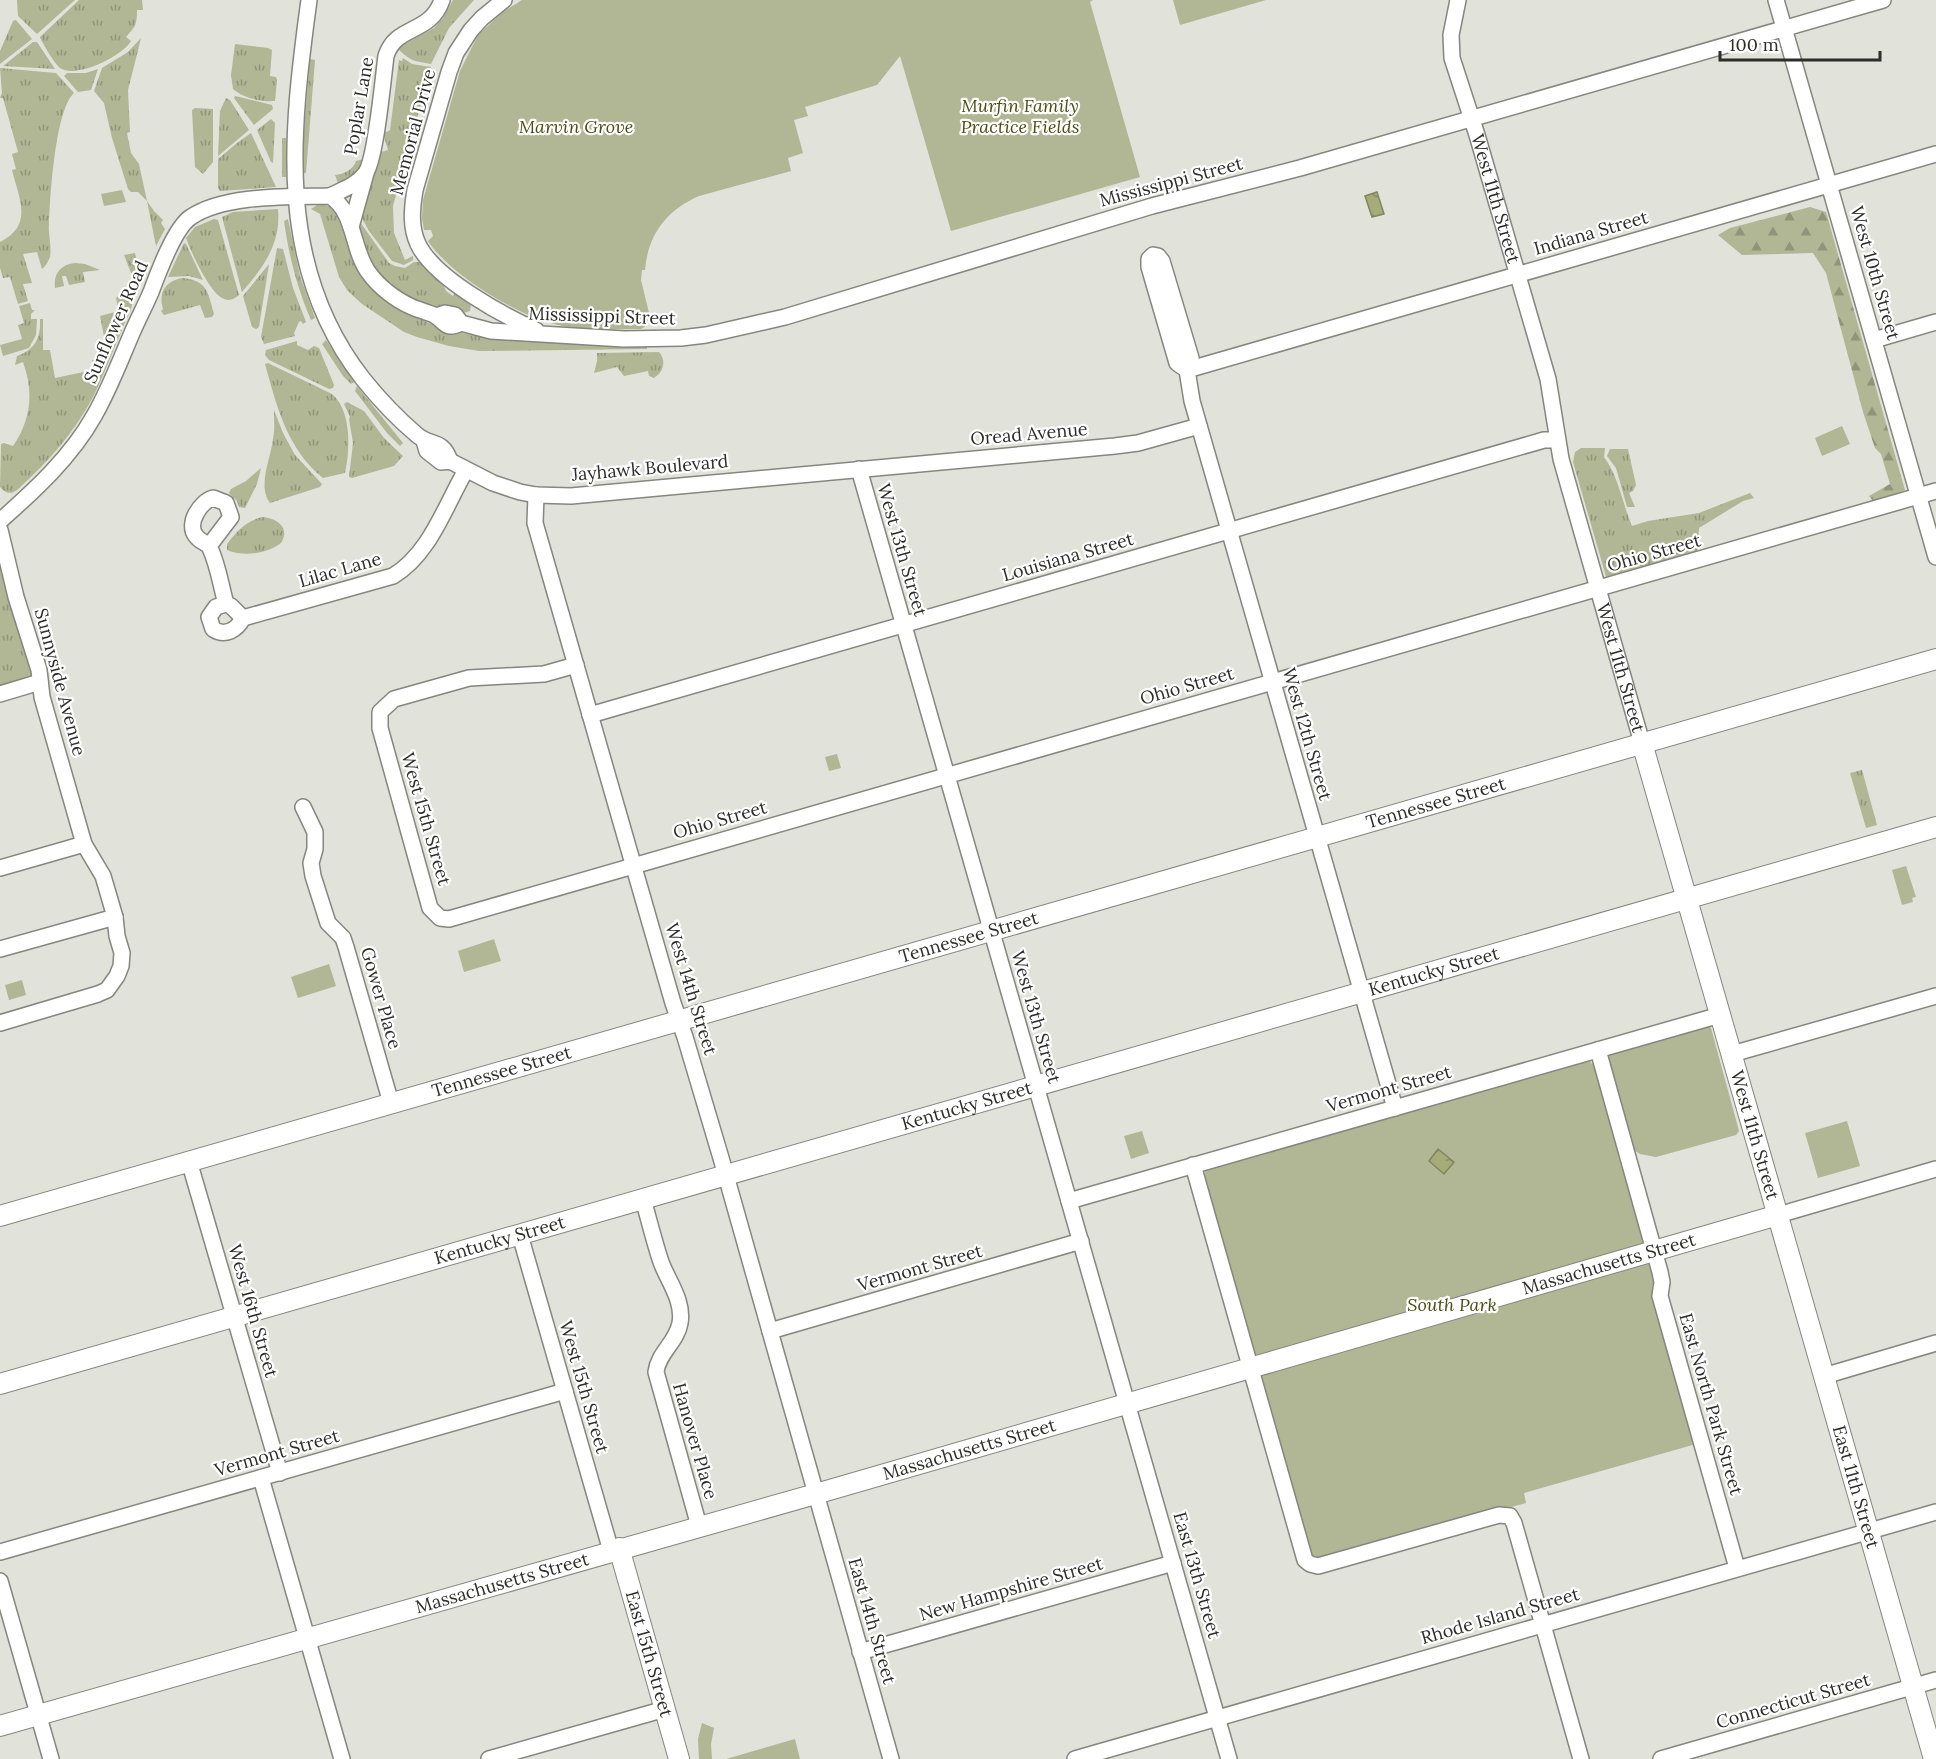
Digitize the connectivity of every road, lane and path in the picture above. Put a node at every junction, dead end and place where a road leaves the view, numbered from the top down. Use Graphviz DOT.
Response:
graph roads {
  1 [pos="309,0"];
  2 [pos="442,0"];
  3 [pos="504,0"];
  4 [pos="1458,0"];
  5 [pos="1776,0"];
  6 [pos="1883,0"];
  7 [pos="1784,28"];
  8 [pos="1471,118"];
  9 [pos="1936,154"];
  10 [pos="366,173"];
  11 [pos="1829,184"];
  12 [pos="330,196"];
  13 [pos="296,197"];
  14 [pos="351,228"];
  15 [pos="1517,275"];
  16 [pos="484,302"];
  17 [pos="1936,322"];
  18 [pos="468,325"];
  19 [pos="544,333"];
  20 [pos="1874,340"];
  21 [pos="1187,370"];
  22 [pos="1199,426"];
  23 [pos="1557,440"];
  24 [pos="859,469"];
  25 [pos="466,470"];
  26 [pos="1936,491"];
  27 [pos="536,495"];
  28 [pos="1919,496"];
  29 [pos="0,521"];
  30 [pos="0,530"];
  31 [pos="1229,531"];
  32 [pos="209,546"];
  33 [pos="1936,557"];
  34 [pos="1598,589"];
  35 [pos="226,604"];
  36 [pos="243,618"];
  37 [pos="903,625"];
  38 [pos="1936,659"];
  39 [pos="576,666"];
  40 [pos="40,682"];
  41 [pos="1272,683"];
  42 [pos="0,694"];
  43 [pos="590,715"];
  44 [pos="1642,743"];
  45 [pos="946,775"];
  46 [pos="303,807"];
  47 [pos="1936,827"];
  48 [pos="1316,837"];
  49 [pos="84,844"];
  50 [pos="633,866"];
  51 [pos="0,868"];
  52 [pos="1687,899"];
  53 [pos="116,917"];
  54 [pos="449,919"];
  55 [pos="990,931"];
  56 [pos="0,949"];
  57 [pos="1362,993"];
  58 [pos="1936,996"];
  59 [pos="1720,1015"];
  60 [pos="679,1021"];
  61 [pos="0,1023"];
  62 [pos="1598,1050"];
  63 [pos="1732,1054"];
  64 [pos="1036,1086"];
  65 [pos="391,1103"];
  66 [pos="1395,1108"];
  67 [pos="189,1161"];
  68 [pos="1193,1165"];
  69 [pos="1936,1169"];
  70 [pos="726,1175"];
  71 [pos="643,1199"];
  72 [pos="1069,1201"];
  73 [pos="1778,1215"];
  74 [pos="0,1216"];
  75 [pos="520,1234"];
  76 [pos="1081,1241"];
  77 [pos="1655,1250"];
  78 [pos="234,1317"];
  79 [pos="770,1331"];
  80 [pos="1936,1343"];
  81 [pos="1250,1367"];
  82 [pos="1824,1376"];
  83 [pos="0,1384"];
  84 [pos="565,1391"];
  85 [pos="1127,1402"];
  86 [pos="280,1473"];
  87 [pos="261,1478"];
  88 [pos="816,1494"];
  89 [pos="1936,1512"];
  90 [pos="699,1526"];
  91 [pos="1868,1531"];
  92 [pos="615,1549"];
  93 [pos="0,1552"];
  94 [pos="1173,1563"];
  95 [pos="1737,1568"];
  96 [pos="0,1581"];
  97 [pos="1543,1624"];
  98 [pos="308,1638"];
  99 [pos="860,1652"];
  100 [pos="1936,1680"];
  101 [pos="1914,1686"];
  102 [pos="665,1709"];
  103 [pos="38,1715"];
  104 [pos="1218,1718"];
  105 [pos="0,1726"];
  106 [pos="51,1759"];
  107 [pos="342,1759"];
  108 [pos="489,1759"];
  109 [pos="679,1759"];
  110 [pos="891,1759"];
  111 [pos="1075,1759"];
  112 [pos="1229,1759"];
  113 [pos="1581,1759"];
  114 [pos="1661,1759"];
  115 [pos="1934,1759"];
  1 -- 13 [label="street, Jayhawk Boulevard"];
  2 -- 10 [label="street, Poplar Lane"];
  3 -- 16 [label="street, Memorial Drive"];
  4 -- 8 [label="street, West 11th Street"];
  5 -- 7 [label="street, West 10th Street"];
  6 -- 7 [label="street, Mississippi Street"];
  7 -- 8 [label="street, Mississippi Street"];
  7 -- 11 [label="street, West 10th Street"];
  8 -- 15 [label="street, West 11th Street"];
  8 -- 19 [label="street, Mississippi Street"];
  9 -- 11 [label="street, Indiana Street"];
  10 -- 12 [label="street, Poplar Lane"];
  10 -- 14 [label="street, Poplar Lane"];
  11 -- 15 [label="street, Indiana Street"];
  11 -- 20 [label="street, West 10th Street"];
  12 -- 13 [label="street"];
  12 -- 14 [label="street, Mississippi Street"];
  13 -- 25 [label="street, Jayhawk Boulevard"];
  13 -- 29 [label="street, Sunflower Road"];
  14 -- 18 [label="street, Mississippi Street"];
  15 -- 21 [label="street, Indiana Street"];
  15 -- 23 [label="street, West 11th Street"];
  16 -- 18 [label="street"];
  16 -- 19 [label="street, Memorial Drive"];
  17 -- 20 [label="street"];
  18 -- 19 [label="street, Mississippi Street"];
  20 -- 28 [label="street, West 10th Street"];
  21 -- 21 [label="street, West 12th Street"];
  21 -- 22 [label="street, West 12th Street"];
  22 -- 24 [label="street, Oread Avenue"];
  22 -- 31 [label="street, West 12th Street"];
  23 -- 31 [label="street, Louisiana Street"];
  23 -- 34 [label="street, West 11th Street"];
  24 -- 27 [label="street, Jayhawk Boulevard"];
  24 -- 37 [label="street, West 13th Street"];
  25 -- 27 [label="street, Jayhawk Boulevard"];
  25 -- 36 [label="street, Lilac Lane"];
  26 -- 28 [label="street, Ohio Street"];
  27 -- 39 [label="street, West 14th Street"];
  28 -- 33 [label="street, West 10th Street"];
  28 -- 34 [label="street, Ohio Street"];
  30 -- 40 [label="street, Sunnyside Avenue"];
  31 -- 37 [label="street, Louisiana Street"];
  31 -- 41 [label="street, West 12th Street"];
  32 -- 35 [label="street"];
  34 -- 41 [label="street, Ohio Street"];
  34 -- 44 [label="street, West 11th Street"];
  35 -- 36 [label="street"];
  35 -- 36 [label="street, Lilac Lane"];
  37 -- 43 [label="street, Louisiana Street"];
  37 -- 45 [label="street, West 13th Street"];
  38 -- 44 [label="main road, Tennessee Street"];
  39 -- 43 [label="street, West 14th Street"];
  39 -- 54 [label="street, West 15th Street"];
  40 -- 42 [label="street"];
  40 -- 49 [label="street, Sunnyside Avenue"];
  41 -- 45 [label="street, Ohio Street"];
  41 -- 48 [label="street, West 12th Street"];
  43 -- 50 [label="street, West 14th Street"];
  44 -- 48 [label="main road, Tennessee Street"];
  44 -- 52 [label="main road, West 11th Street"];
  45 -- 50 [label="street, Ohio Street"];
  45 -- 55 [label="street, West 13th Street"];
  46 -- 65 [label="street, Gower Place"];
  47 -- 52 [label="main road, Kentucky Street"];
  48 -- 55 [label="main road, Tennessee Street"];
  48 -- 57 [label="street, West 12th Street"];
  49 -- 51 [label="street"];
  49 -- 53 [label="street, Sunnyside Avenue"];
  50 -- 54 [label="street, Ohio Street"];
  50 -- 60 [label="street, West 14th Street"];
  52 -- 57 [label="main road, Kentucky Street"];
  52 -- 59 [label="main road, West 11th Street"];
  53 -- 56 [label="street"];
  53 -- 61 [label="street, Sunnyside Avenue"];
  55 -- 60 [label="main road, Tennessee Street"];
  55 -- 64 [label="street, West 13th Street"];
  57 -- 64 [label="main road, Kentucky Street"];
  57 -- 66 [label="street, West 12th Street"];
  58 -- 63 [label="street"];
  59 -- 62 [label="street, Vermont Street"];
  59 -- 63 [label="main road, West 11th Street"];
  60 -- 65 [label="main road, Tennessee Street"];
  60 -- 70 [label="street, West 14th Street"];
  62 -- 66 [label="street, Vermont Street"];
  62 -- 77 [label="street, East North Park Street"];
  63 -- 73 [label="main road, West 11th Street"];
  64 -- 70 [label="main road, Kentucky Street"];
  64 -- 72 [label="street, West 13th Street"];
  65 -- 67 [label="main road, Tennessee Street"];
  66 -- 68 [label="street, Vermont Street"];
  67 -- 74 [label="main road, Tennessee Street"];
  67 -- 78 [label="street, West 16th Street"];
  68 -- 72 [label="street, Vermont Street"];
  68 -- 81 [label="street"];
  69 -- 73 [label="street, Massachusetts Street"];
  70 -- 71 [label="main road, Kentucky Street"];
  70 -- 79 [label="street, West 14th Street"];
  71 -- 75 [label="main road, Kentucky Street"];
  71 -- 90 [label="street, Hanover Place"];
  72 -- 76 [label="street, West 13th Street"];
  73 -- 77 [label="main road, Massachusetts Street"];
  73 -- 82 [label="main road, East 11th Street"];
  75 -- 78 [label="main road, Kentucky Street"];
  75 -- 84 [label="street, West 15th Street"];
  76 -- 79 [label="street, Vermont Street"];
  76 -- 85 [label="street, West 13th Street"];
  77 -- 81 [label="main road, Massachusetts Street"];
  77 -- 95 [label="street, East North Park Street"];
  78 -- 83 [label="main road, Kentucky Street"];
  78 -- 86 [label="street, West 16th Street"];
  79 -- 88 [label="street, West 14th Street"];
  80 -- 82 [label="street"];
  81 -- 85 [label="main road, Massachusetts Street"];
  81 -- 97 [label="street"];
  82 -- 91 [label="main road, East 11th Street"];
  84 -- 86 [label="street, Vermont Street"];
  84 -- 92 [label="street, West 15th Street"];
  85 -- 88 [label="main road, Massachusetts Street"];
  85 -- 94 [label="street, East 13th Street"];
  86 -- 87 [label="street, Vermont Street"];
  87 -- 93 [label="street, Vermont Street"];
  87 -- 98 [label="street"];
  88 -- 90 [label="main road, Massachusetts Street"];
  88 -- 99 [label="street, East 14th Street"];
  89 -- 91 [label="street, Rhode Island Street"];
  90 -- 92 [label="main road, Massachusetts Street"];
  91 -- 95 [label="street, Rhode Island Street"];
  91 -- 101 [label="main road, East 11th Street"];
  92 -- 98 [label="main road, Massachusetts Street"];
  92 -- 102 [label="main road, East 15th Street"];
  94 -- 99 [label="street, New Hampshire Street"];
  94 -- 104 [label="street, East 13th Street"];
  95 -- 97 [label="street, Rhode Island Street"];
  96 -- 103 [label="street"];
  97 -- 104 [label="street, Rhode Island Street"];
  97 -- 113 [label="street"];
  98 -- 103 [label="main road, Massachusetts Street"];
  98 -- 107 [label="street"];
  99 -- 110 [label="street, East 14th Street"];
  100 -- 101 [label="street, Connecticut Street"];
  101 -- 114 [label="street, Connecticut Street"];
  101 -- 115 [label="main road, East 11th Street"];
  102 -- 108 [label="street"];
  102 -- 109 [label="main road, East 15th Street"];
  103 -- 105 [label="main road, Massachusetts Street"];
  103 -- 106 [label="street"];
  104 -- 111 [label="street, Rhode Island Street"];
  104 -- 112 [label="street, East 13th Street"];
}
